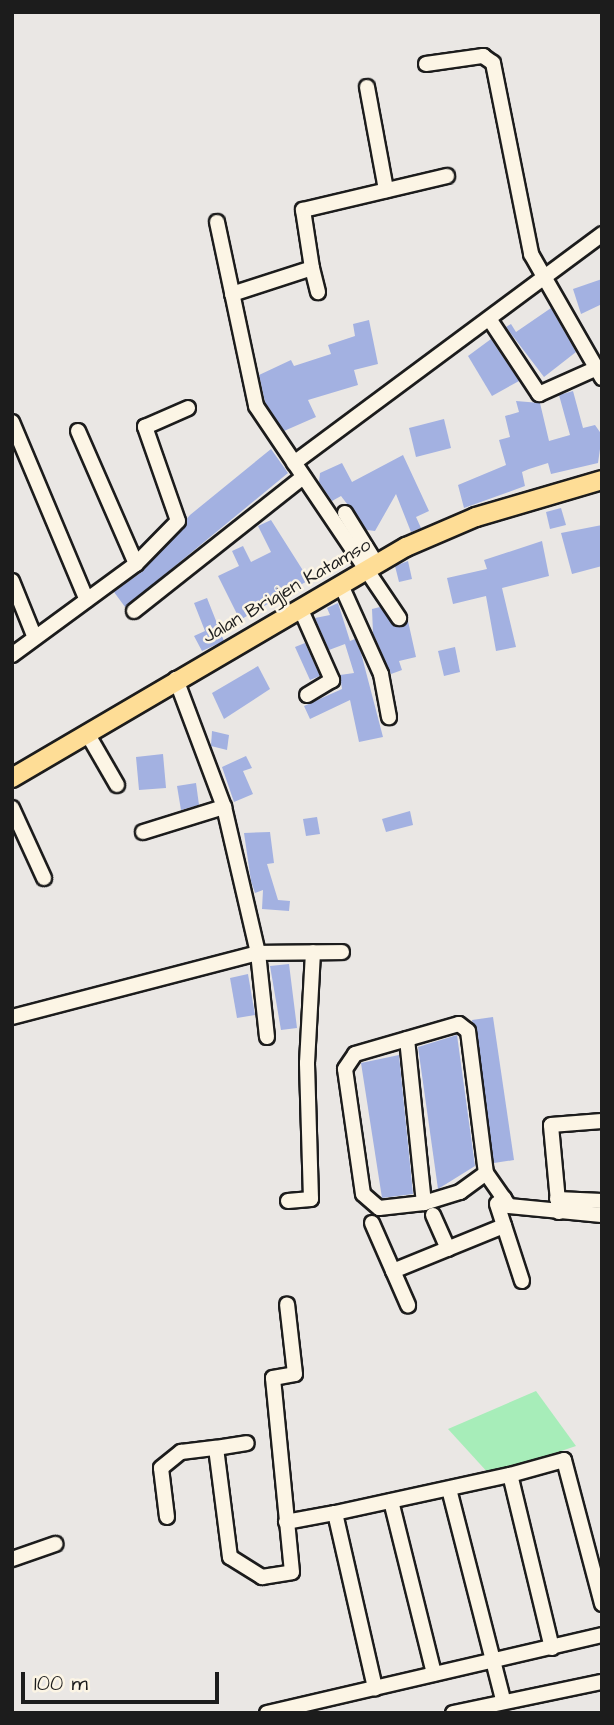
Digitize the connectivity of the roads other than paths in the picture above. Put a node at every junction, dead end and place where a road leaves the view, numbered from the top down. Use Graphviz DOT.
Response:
graph roads {
  1 [pos="426,64"];
  2 [pos="367,87"];
  3 [pos="447,176"];
  4 [pos="386,190"];
  5 [pos="217,222"];
  6 [pos="602,234"];
  7 [pos="312,268"];
  8 [pos="546,280"];
  9 [pos="318,292"];
  10 [pos="232,294"];
  11 [pos="490,320"];
  12 [pos="599,373"];
  13 [pos="188,408"];
  14 [pos="12,422"];
  15 [pos="78,431"];
  16 [pos="293,463"];
  17 [pos="303,477"];
  18 [pos="602,480"];
  19 [pos="345,513"];
  20 [pos="136,564"];
  21 [pos="371,567"];
  22 [pos="12,581"];
  23 [pos="341,585"];
  24 [pos="87,600"];
  25 [pos="301,610"];
  26 [pos="134,611"];
  27 [pos="399,618"];
  28 [pos="35,638"];
  29 [pos="12,655"];
  30 [pos="176,679"];
  31 [pos="307,695"];
  32 [pos="389,717"];
  33 [pos="87,733"];
  34 [pos="12,778"];
  35 [pos="117,785"];
  36 [pos="224,807"];
  37 [pos="12,808"];
  38 [pos="143,832"];
  39 [pos="44,878"];
  40 [pos="313,952"];
  41 [pos="258,953"];
  42 [pos="342,953"];
  43 [pos="12,1017"];
  44 [pos="267,1037"];
  45 [pos="407,1039"];
  46 [pos="602,1121"];
  47 [pos="494,1184"];
  48 [pos="288,1201"];
  49 [pos="602,1201"];
  50 [pos="558,1205"];
  51 [pos="429,1209"];
  52 [pos="602,1216"];
  53 [pos="372,1223"];
  54 [pos="504,1226"];
  55 [pos="448,1249"];
  56 [pos="393,1271"];
  57 [pos="522,1281"];
  58 [pos="287,1304"];
  59 [pos="408,1305"];
  60 [pos="247,1443"];
  61 [pos="216,1448"];
  62 [pos="510,1475"];
  63 [pos="449,1489"];
  64 [pos="391,1501"];
  65 [pos="335,1513"];
  66 [pos="167,1517"];
  67 [pos="286,1522"];
  68 [pos="55,1544"];
  69 [pos="12,1559"];
  70 [pos="602,1604"];
  71 [pos="602,1635"];
  72 [pos="552,1648"];
  73 [pos="493,1661"];
  74 [pos="434,1674"];
  75 [pos="602,1682"];
  76 [pos="375,1688"];
  77 [pos="503,1700"];
  78 [pos="267,1713"];
  79 [pos="453,1713"];
  1 -- 8 [label="street"];
  2 -- 4 [label="street"];
  3 -- 4 [label="street"];
  4 -- 7 [label="street"];
  5 -- 10 [label="street"];
  6 -- 8 [label="street"];
  7 -- 9 [label="street"];
  7 -- 10 [label="street"];
  8 -- 11 [label="street"];
  8 -- 12 [label="street"];
  10 -- 16 [label="street"];
  11 -- 12 [label="street"];
  11 -- 16 [label="street"];
  13 -- 20 [label="street"];
  14 -- 24 [label="street"];
  15 -- 20 [label="street"];
  16 -- 17 [label="street"];
  17 -- 21 [label="street"];
  17 -- 26 [label="street"];
  18 -- 21 [label="main road, Jalan Brigjen Katamso"];
  19 -- 21 [label="street"];
  20 -- 24 [label="street"];
  21 -- 23 [label="main road, Jalan Brigjen Katamso"];
  21 -- 27 [label="street"];
  22 -- 28 [label="street"];
  23 -- 25 [label="main road, Jalan Brigjen Katamso"];
  23 -- 32 [label="street"];
  24 -- 28 [label="street"];
  25 -- 30 [label="main road, Jalan Brigjen Katamso"];
  25 -- 31 [label="street"];
  28 -- 29 [label="street"];
  30 -- 33 [label="main road, Jalan Brigjen Katamso"];
  30 -- 36 [label="street"];
  33 -- 34 [label="main road, Jalan Brigjen Katamso"];
  33 -- 35 [label="street"];
  36 -- 38 [label="street"];
  36 -- 41 [label="street"];
  37 -- 39 [label="street"];
  40 -- 41 [label="street"];
  40 -- 42 [label="street"];
  40 -- 48 [label="street"];
  41 -- 43 [label="street"];
  41 -- 44 [label="street"];
  45 -- 47 [label="street"];
  45 -- 51 [label="street"];
  45 -- 51 [label="street"];
  46 -- 50 [label="street"];
  47 -- 50 [label="street"];
  47 -- 51 [label="street"];
  47 -- 54 [label="street"];
  49 -- 50 [label="street"];
  50 -- 52 [label="street"];
  51 -- 55 [label="street"];
  53 -- 56 [label="street"];
  54 -- 55 [label="street"];
  54 -- 57 [label="street"];
  55 -- 56 [label="street"];
  56 -- 59 [label="street"];
  58 -- 61 [label="street"];
  60 -- 61 [label="street"];
  61 -- 66 [label="street"];
  62 -- 63 [label="street"];
  62 -- 70 [label="street"];
  62 -- 72 [label="street"];
  63 -- 64 [label="street"];
  63 -- 73 [label="street"];
  64 -- 65 [label="street"];
  64 -- 74 [label="street"];
  65 -- 67 [label="street"];
  65 -- 76 [label="street"];
  68 -- 69 [label="street"];
  71 -- 72 [label="street"];
  72 -- 73 [label="street"];
  73 -- 74 [label="street"];
  73 -- 77 [label="street"];
  74 -- 76 [label="street"];
  75 -- 77 [label="street"];
  76 -- 78 [label="street"];
  77 -- 79 [label="street"];
}
